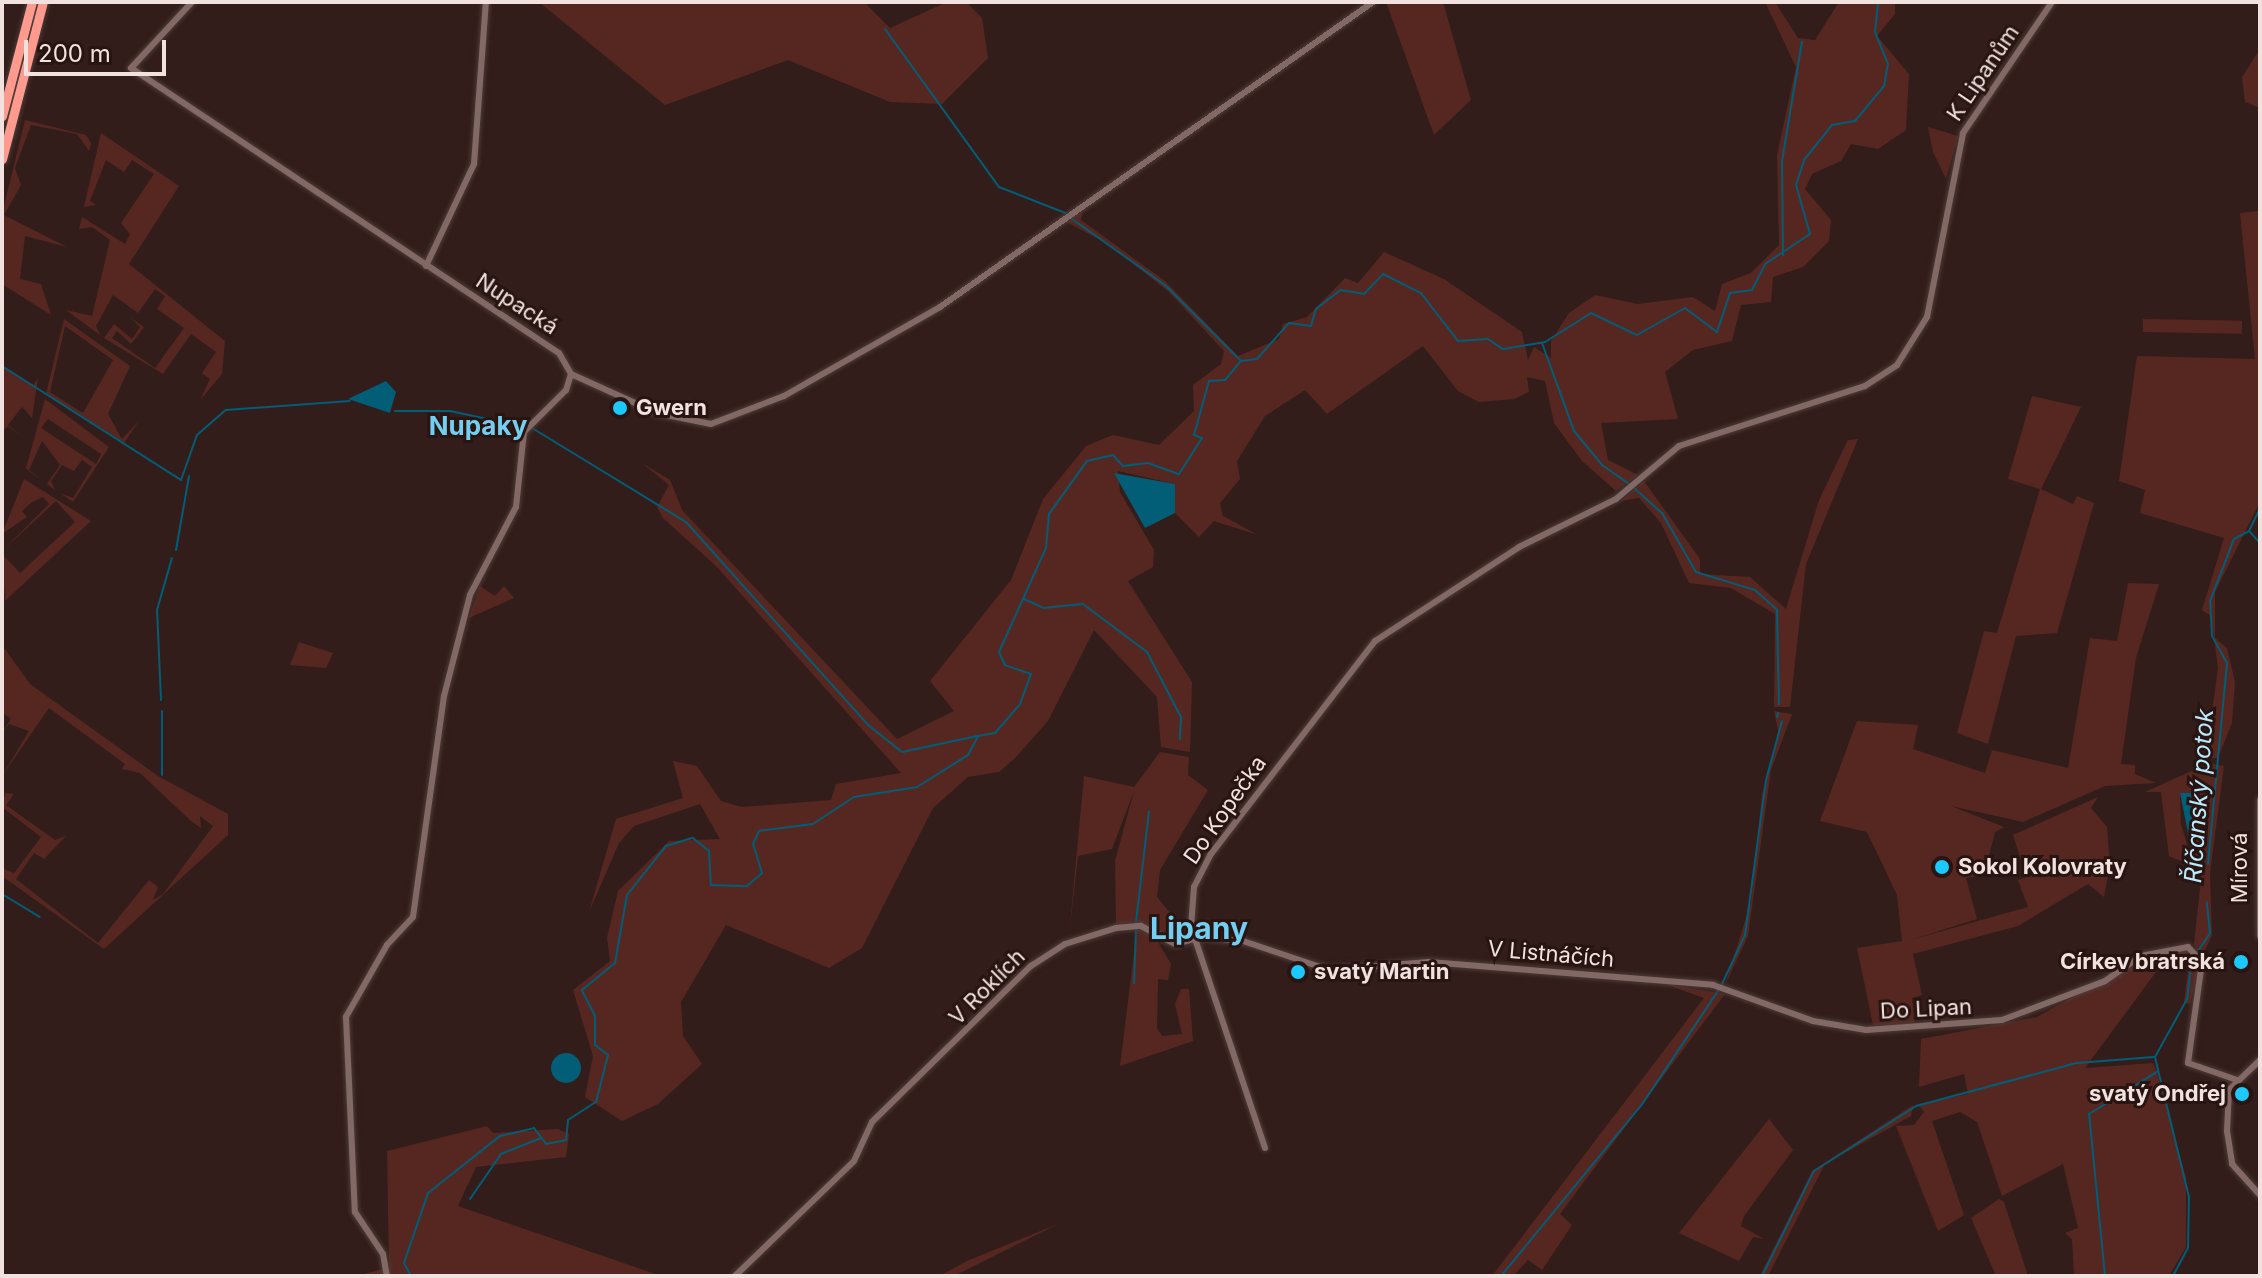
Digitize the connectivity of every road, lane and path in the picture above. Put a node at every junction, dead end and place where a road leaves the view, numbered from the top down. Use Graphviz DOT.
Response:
graph roads {
  1 [pos="32,2"];
  2 [pos="43,2"];
  3 [pos="192,2"];
  4 [pos="486,2"];
  5 [pos="1373,2"];
  6 [pos="2052,2"];
  7 [pos="2,116"];
  8 [pos="2,159"];
  9 [pos="426,266"];
  10 [pos="571,374"];
  11 [pos="1628,490"];
  12 [pos="2260,800"];
  13 [pos="2260,936"];
  14 [pos="1194,938"];
  15 [pos="1718,986"];
  16 [pos="2260,1060"];
  17 [pos="2237,1080"];
  18 [pos="1265,1148"];
  19 [pos="2260,1195"];
  20 [pos="387,1276"];
  21 [pos="735,1276"];
  1 -- 7 [label="highway"];
  2 -- 8 [label="highway"];
  3 -- 9 [label="street, Nupacká"];
  4 -- 9 [label="street"];
  5 -- 10 [label="street"];
  6 -- 11 [label="street, K Lipanům"];
  9 -- 10 [label="street, Nupacká"];
  10 -- 20 [label="street"];
  11 -- 14 [label="street, Do Kopečka"];
  12 -- 13 [label="street, Mírová"];
  14 -- 15 [label="street, V Listnáčích"];
  14 -- 18 [label="street, Do Kopečka"];
  14 -- 21 [label="street, V Roklích"];
  15 -- 17 [label="street, Do Lipan"];
  16 -- 17 [label="street"];
  17 -- 19 [label="street"];
}
